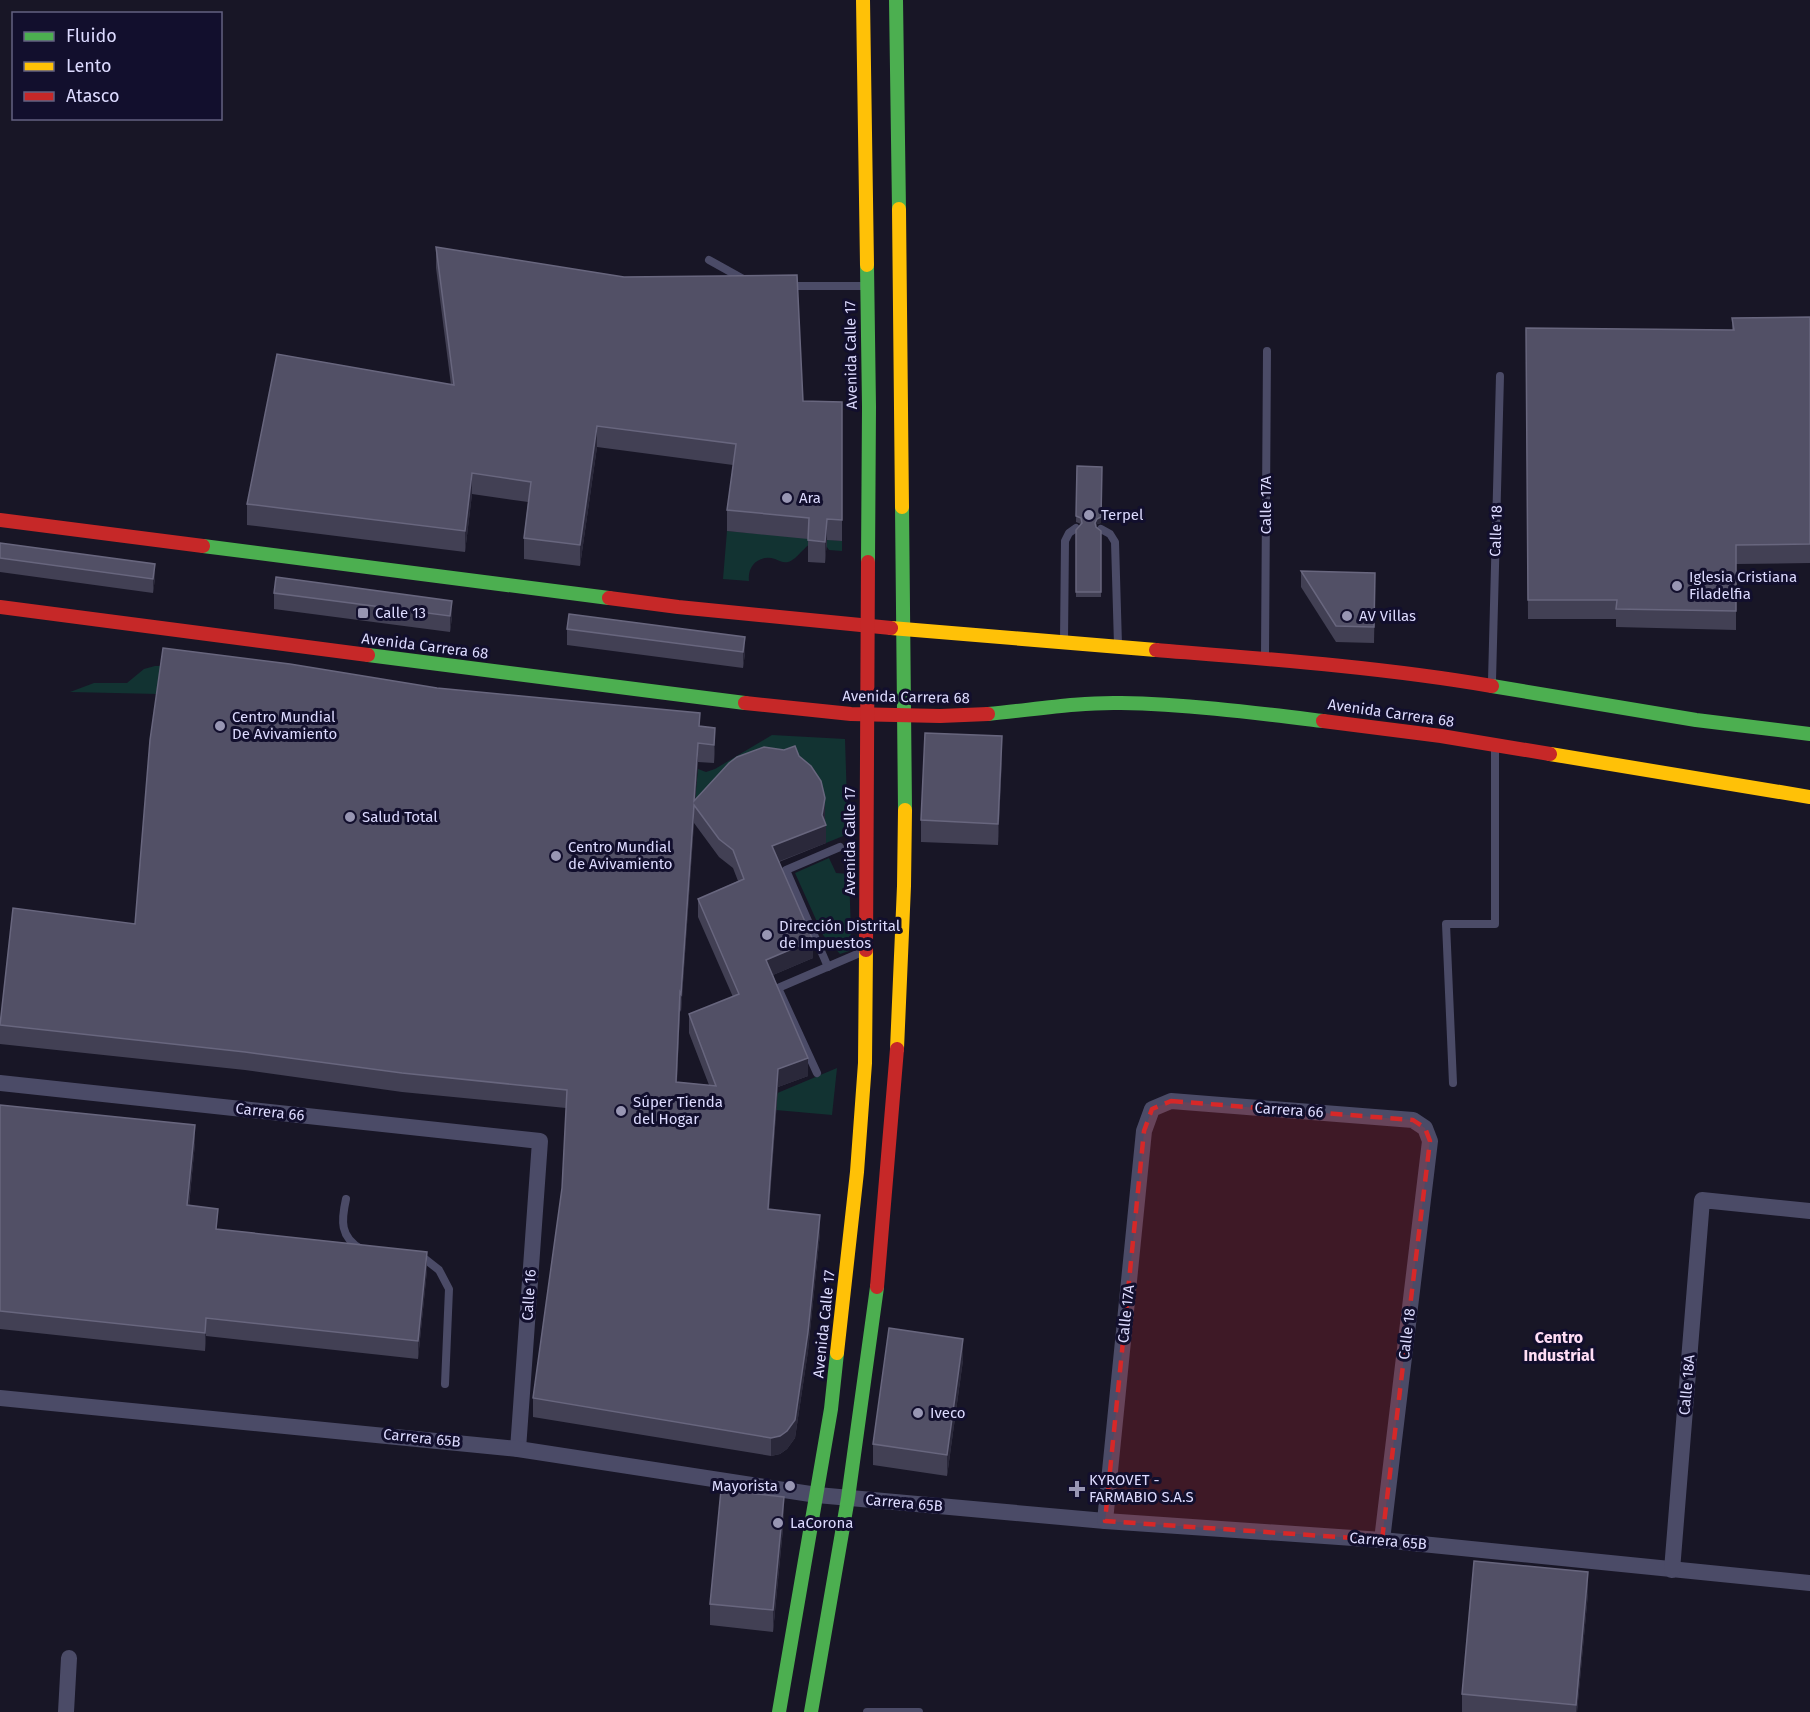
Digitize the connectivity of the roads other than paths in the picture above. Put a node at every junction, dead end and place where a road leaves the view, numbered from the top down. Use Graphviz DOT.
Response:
graph roads {
  1 [pos="862,0"];
  2 [pos="896,0"];
  3 [pos="709,260"];
  4 [pos="754,281"];
  5 [pos="782,286"];
  6 [pos="867,286"];
  7 [pos="1268,351"];
  8 [pos="1500,376"];
  9 [pos="0,520"];
  10 [pos="1076,528"];
  11 [pos="1101,529"];
  12 [pos="0,607"];
  13 [pos="868,626"];
  14 [pos="904,629"];
  15 [pos="1064,644"];
  16 [pos="1118,647"];
  17 [pos="1265,659"];
  18 [pos="1492,685"];
  19 [pos="867,714"];
  20 [pos="905,715"];
  21 [pos="1810,734"];
  22 [pos="1495,744"];
  23 [pos="1810,796"];
  24 [pos="840,847"];
  25 [pos="866,951"];
  26 [pos="828,967"];
  27 [pos="880,1065"];
  28 [pos="817,1073"];
  29 [pos="0,1083"];
  30 [pos="1453,1083"];
  31 [pos="1152,1109"];
  32 [pos="1425,1128"];
  33 [pos="540,1141"];
  34 [pos="346,1199"];
  35 [pos="1810,1211"];
  36 [pos="371,1251"];
  37 [pos="414,1257"];
  38 [pos="445,1384"];
  39 [pos="0,1398"];
  40 [pos="518,1449"];
  41 [pos="817,1495"];
  42 [pos="848,1498"];
  43 [pos="1105,1521"];
  44 [pos="1382,1540"];
  45 [pos="1672,1570"];
  46 [pos="1810,1583"];
  47 [pos="69,1658"];
  48 [pos="66,1712"];
  49 [pos="778,1712"];
  50 [pos="811,1712"];
  51 [pos="867,1712"];
  52 [pos="919,1712"];
  1 -- 6 [label="main road, Avenida Calle 17"];
  2 -- 14 [label="main road, Avenida Calle 17"];
  3 -- 4 [label="lane"];
  5 -- 6 [label="lane"];
  6 -- 13 [label="main road, Avenida Calle 17"];
  7 -- 17 [label="lane, Calle 17A"];
  8 -- 18 [label="lane, Calle 18"];
  9 -- 13 [label="main road"];
  10 -- 15 [label="lane"];
  11 -- 16 [label="lane"];
  12 -- 19 [label="main road, Avenida Carrera 68"];
  13 -- 14 [label="main road"];
  13 -- 19 [label="main road, Avenida Calle 17"];
  14 -- 15 [label="main road"];
  14 -- 20 [label="main road, Avenida Calle 17"];
  15 -- 16 [label="main road"];
  16 -- 17 [label="main road"];
  17 -- 18 [label="main road"];
  18 -- 21 [label="main road"];
  19 -- 20 [label="main road, Avenida Carrera 68"];
  19 -- 25 [label="main road, Avenida Calle 17"];
  20 -- 22 [label="main road, Avenida Carrera 68"];
  20 -- 27 [label="main road, Avenida Calle 17"];
  22 -- 23 [label="main road, Avenida Carrera 68"];
  22 -- 30 [label="lane"];
  24 -- 26 [label="lane"];
  25 -- 26 [label="lane"];
  25 -- 27 [label="main road, Avenida Calle 17"];
  26 -- 28 [label="lane"];
  27 -- 41 [label="main road, Avenida Calle 17"];
  27 -- 42 [label="main road, Avenida Calle 17"];
  29 -- 33 [label="street, Carrera 66"];
  31 -- 32 [label="street, Carrera 66"];
  31 -- 43 [label="street, Calle 17A"];
  32 -- 44 [label="street, Calle 18"];
  33 -- 40 [label="street, Calle 16"];
  34 -- 36 [label="lane"];
  35 -- 45 [label="street, Calle 18A"];
  37 -- 38 [label="lane"];
  39 -- 40 [label="street, Carrera 65B"];
  40 -- 41 [label="street, Carrera 65B"];
  41 -- 42 [label="street, Carrera 65B"];
  41 -- 49 [label="main road, Avenida Calle 17"];
  42 -- 43 [label="street, Carrera 65B"];
  42 -- 50 [label="main road, Avenida Calle 17"];
  43 -- 44 [label="street, Carrera 65B"];
  44 -- 45 [label="street, Carrera 65B"];
  45 -- 46 [label="street, Carrera 65B"];
  47 -- 48 [label="street"];
  51 -- 52 [label="lane"];
}
